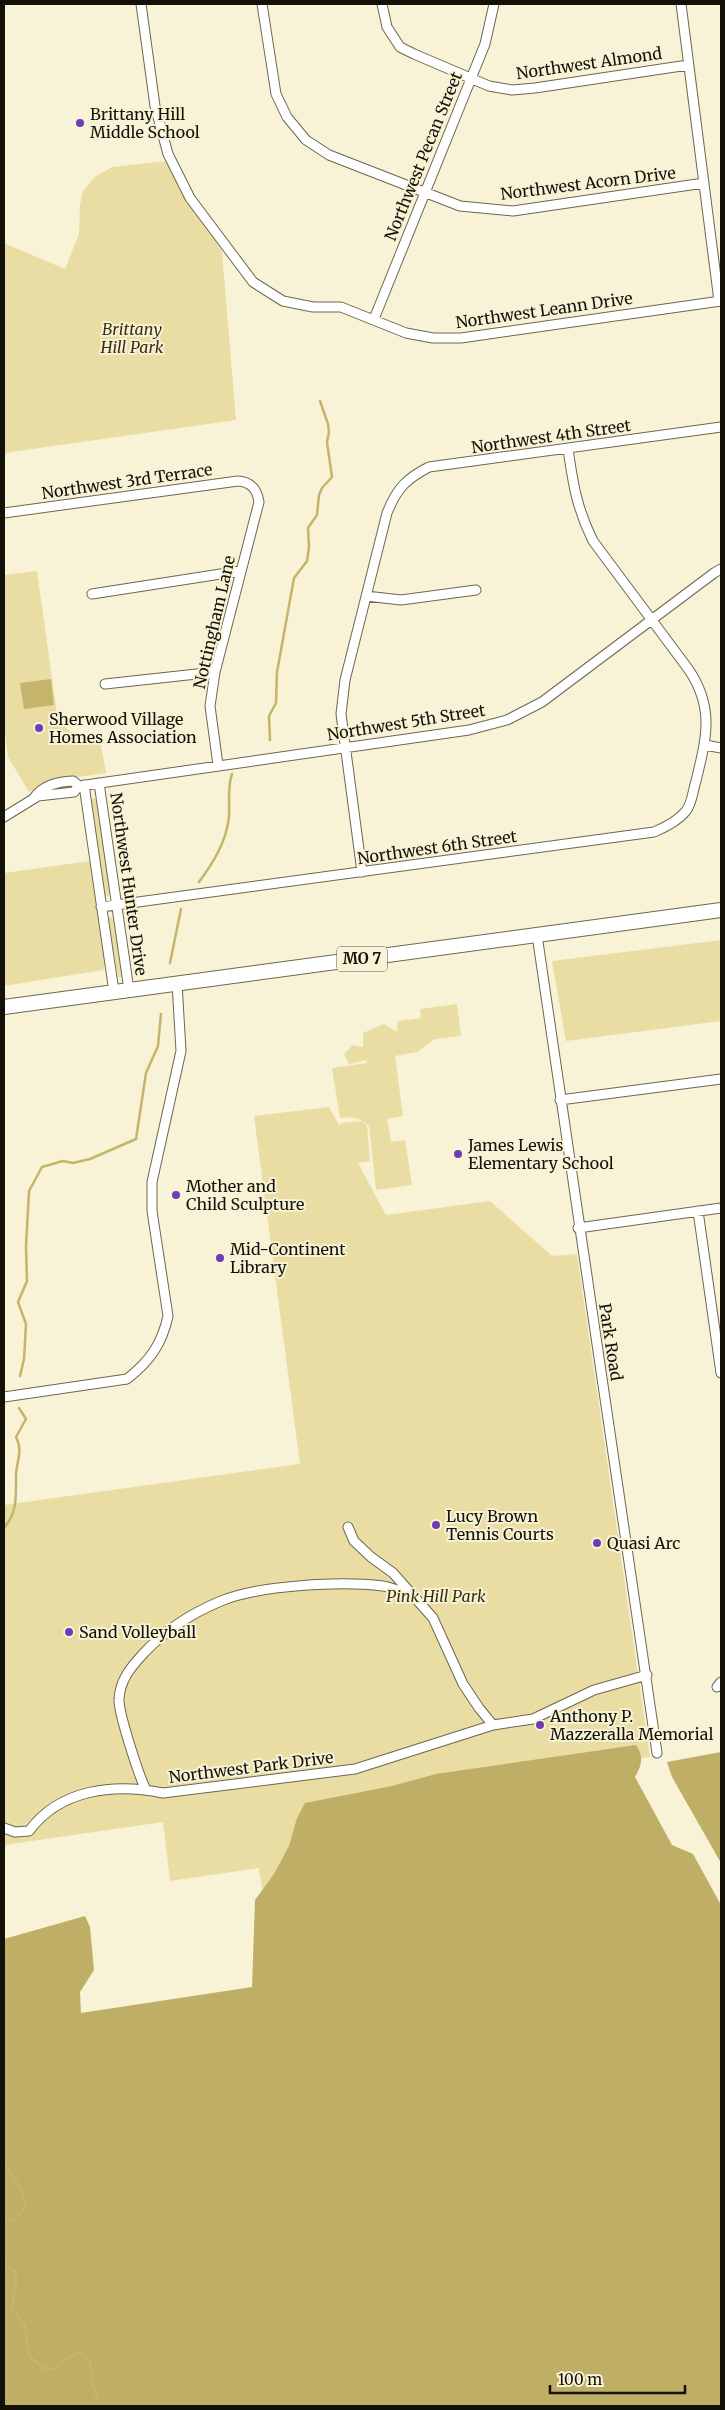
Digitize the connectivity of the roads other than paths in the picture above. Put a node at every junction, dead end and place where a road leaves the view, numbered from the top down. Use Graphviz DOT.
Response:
graph roads {
  1 [pos="141,4"];
  2 [pos="262,4"];
  3 [pos="382,4"];
  4 [pos="494,4"];
  5 [pos="681,4"];
  6 [pos="688,64"];
  7 [pos="471,79"];
  8 [pos="704,183"];
  9 [pos="424,192"];
  10 [pos="720,301"];
  11 [pos="374,319"];
  12 [pos="721,428"];
  13 [pos="568,449"];
  14 [pos="253,488"];
  15 [pos="4,513"];
  16 [pos="721,569"];
  17 [pos="240,571"];
  18 [pos="476,590"];
  19 [pos="92,594"];
  20 [pos="366,596"];
  21 [pos="652,619"];
  22 [pos="215,672"];
  23 [pos="105,684"];
  24 [pos="705,745"];
  25 [pos="345,748"];
  26 [pos="721,748"];
  27 [pos="218,766"];
  28 [pos="99,782"];
  29 [pos="81,786"];
  30 [pos="4,817"];
  31 [pos="362,872"];
  32 [pos="116,906"];
  33 [pos="101,907"];
  34 [pos="721,910"];
  35 [pos="537,935"];
  36 [pos="176,983"];
  37 [pos="129,990"];
  38 [pos="114,992"];
  39 [pos="4,1007"];
  40 [pos="721,1079"];
  41 [pos="560,1100"];
  42 [pos="721,1208"];
  43 [pos="698,1211"];
  44 [pos="578,1228"];
  45 [pos="721,1373"];
  46 [pos="4,1397"];
  47 [pos="348,1527"];
  48 [pos="411,1596"];
  49 [pos="647,1675"];
  50 [pos="494,1725"];
  51 [pos="657,1753"];
  52 [pos="146,1790"];
  53 [pos="4,1828"];
  1 -- 11 [label="street, Northwest Leann Drive"];
  2 -- 9 [label="street, Northwest Acorn Drive"];
  3 -- 7 [label="street, Northwest Almond"];
  4 -- 7 [label="street, Northwest Pecan Street"];
  5 -- 6 [label="street"];
  6 -- 7 [label="street, Northwest Almond"];
  6 -- 8 [label="street"];
  7 -- 9 [label="street, Northwest Pecan Street"];
  8 -- 9 [label="street, Northwest Acorn Drive"];
  8 -- 10 [label="street"];
  9 -- 11 [label="street, Northwest Pecan Street"];
  10 -- 11 [label="street, Northwest Leann Drive"];
  12 -- 13 [label="street, Northwest 4th Street"];
  13 -- 20 [label="street, Northwest 4th Street"];
  13 -- 21 [label="street, Northwest 6th Street"];
  14 -- 15 [label="street, Northwest 3rd Terrace"];
  14 -- 17 [label="street, Nottingham Lane"];
  16 -- 21 [label="street, Northwest 5th Street"];
  17 -- 19 [label="street"];
  17 -- 22 [label="street, Nottingham Lane"];
  18 -- 20 [label="street"];
  20 -- 25 [label="street"];
  21 -- 24 [label="street, Northwest 6th Street"];
  21 -- 25 [label="street, Northwest 5th Street"];
  22 -- 23 [label="street"];
  22 -- 27 [label="street, Nottingham Lane"];
  24 -- 26 [label="street"];
  24 -- 31 [label="street, Northwest 6th Street"];
  25 -- 27 [label="street, Northwest 5th Street"];
  25 -- 31 [label="street"];
  27 -- 28 [label="street, Northwest 5th Street"];
  28 -- 29 [label="street, Northwest 5th Street"];
  28 -- 32 [label="street, Northwest Hunter Drive"];
  29 -- 30 [label="street, Northwest 5th Street"];
  29 -- 33 [label="street, Northwest Hunter Drive"];
  31 -- 32 [label="street, Northwest 6th Street"];
  32 -- 33 [label="street, Northwest 6th Street"];
  32 -- 37 [label="street, Northwest Hunter Drive"];
  33 -- 38 [label="street, Northwest Hunter Drive"];
  34 -- 35 [label="main road, MO 7"];
  35 -- 36 [label="main road, MO 7"];
  35 -- 41 [label="street, Park Road"];
  36 -- 37 [label="main road, MO 7"];
  36 -- 46 [label="street"];
  37 -- 38 [label="main road, MO 7"];
  38 -- 39 [label="main road, MO 7"];
  40 -- 41 [label="street"];
  41 -- 44 [label="street, Park Road"];
  42 -- 43 [label="street"];
  43 -- 44 [label="street"];
  43 -- 45 [label="street"];
  44 -- 49 [label="street, Park Road"];
  47 -- 48 [label="street"];
  48 -- 50 [label="street, Northwest Park Drive"];
  48 -- 52 [label="street, Northwest Park Drive"];
  49 -- 50 [label="street, Northwest Park Drive"];
  49 -- 51 [label="street, Park Road"];
  50 -- 52 [label="street, Northwest Park Drive"];
  52 -- 53 [label="street"];
}
